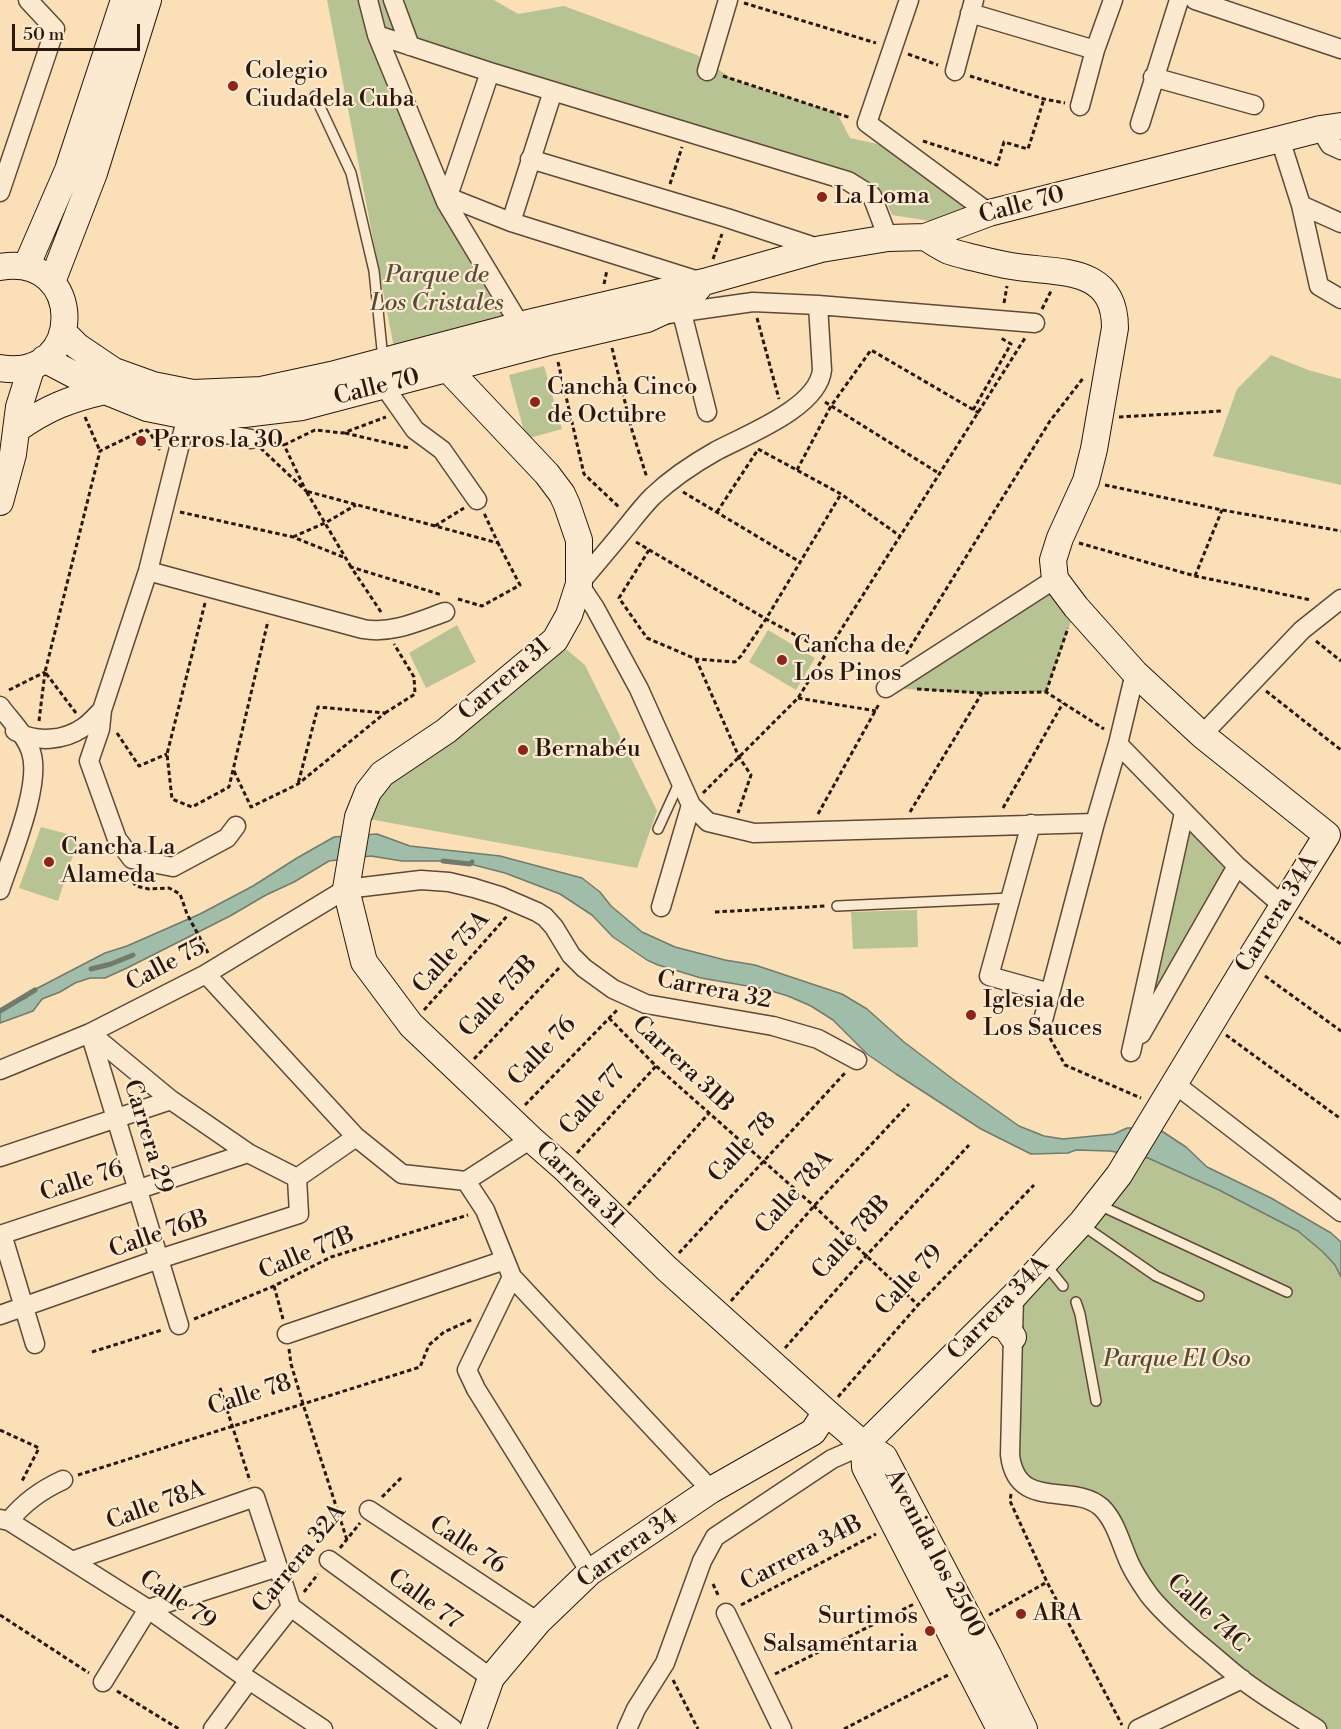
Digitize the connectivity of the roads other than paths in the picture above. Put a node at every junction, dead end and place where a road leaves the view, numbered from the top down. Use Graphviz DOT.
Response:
graph roads {
  1 [pos="28,0"];
  2 [pos="124,0"];
  3 [pos="148,0"];
  4 [pos="368,0"];
  5 [pos="393,0"];
  6 [pos="728,0"];
  7 [pos="909,0"];
  8 [pos="1113,0"];
  9 [pos="1179,0"];
  10 [pos="1195,0"];
  11 [pos="972,6"];
  12 [pos="377,35"];
  13 [pos="410,46"];
  14 [pos="1341,49"];
  15 [pos="1095,50"];
  16 [pos="707,71"];
  17 [pos="955,71"];
  18 [pos="490,72"];
  19 [pos="1154,77"];
  20 [pos="553,91"];
  21 [pos="315,96"];
  22 [pos="1254,105"];
  23 [pos="1080,106"];
  24 [pos="1140,123"];
  25 [pos="1330,127"];
  26 [pos="1280,139"];
  27 [pos="1341,150"];
  28 [pos="530,159"];
  29 [pos="0,192"];
  30 [pos="447,200"];
  31 [pos="1301,205"];
  32 [pos="989,213"];
  33 [pos="511,222"];
  34 [pos="1341,223"];
  35 [pos="925,237"];
  36 [pos="888,238"];
  37 [pos="821,249"];
  38 [pos="0,267"];
  39 [pos="26,267"];
  40 [pos="52,282"];
  41 [pos="704,282"];
  42 [pos="1341,299"];
  43 [pos="818,306"];
  44 [pos="669,314"];
  45 [pos="602,318"];
  46 [pos="1035,323"];
  47 [pos="520,325"];
  48 [pos="63,332"];
  49 [pos="429,349"];
  50 [pos="38,363"];
  51 [pos="0,368"];
  52 [pos="448,370"];
  53 [pos="374,376"];
  54 [pos="105,391"];
  55 [pos="707,412"];
  56 [pos="186,421"];
  57 [pos="17,429"];
  58 [pos="251,440"];
  59 [pos="477,500"];
  60 [pos="0,502"];
  61 [pos="148,572"];
  62 [pos="1054,579"];
  63 [pos="579,584"];
  64 [pos="1338,602"];
  65 [pos="449,605"];
  66 [pos="1135,673"];
  67 [pos="886,688"];
  68 [pos="4,698"];
  69 [pos="102,710"];
  70 [pos="0,726"];
  71 [pos="1202,735"];
  72 [pos="29,737"];
  73 [pos="1119,742"];
  74 [pos="680,781"];
  75 [pos="691,805"];
  76 [pos="1184,813"];
  77 [pos="1095,823"];
  78 [pos="1031,824"];
  79 [pos="236,826"];
  80 [pos="658,829"];
  81 [pos="1334,840"];
  82 [pos="1237,866"];
  83 [pos="346,884"];
  84 [pos="0,890"];
  85 [pos="1011,897"];
  86 [pos="661,906"];
  87 [pos="837,906"];
  88 [pos="1283,906"];
  89 [pos="206,974"];
  90 [pos="1050,993"];
  91 [pos="1042,1024"];
  92 [pos="90,1033"];
  93 [pos="857,1060"];
  94 [pos="0,1070"];
  95 [pos="1175,1084"];
  96 [pos="171,1100"];
  97 [pos="116,1118"];
  98 [pos="356,1137"];
  99 [pos="531,1139"];
  100 [pos="248,1152"];
  101 [pos="0,1157"];
  102 [pos="297,1178"];
  103 [pos="466,1181"];
  104 [pos="138,1189"];
  105 [pos="1341,1212"];
  106 [pos="1089,1213"];
  107 [pos="1,1234"];
  108 [pos="159,1259"];
  109 [pos="506,1260"];
  110 [pos="1045,1263"];
  111 [pos="512,1278"];
  112 [pos="1063,1286"];
  113 [pos="1287,1292"];
  114 [pos="1014,1296"];
  115 [pos="1199,1296"];
  116 [pos="1076,1302"];
  117 [pos="24,1307"];
  118 [pos="0,1315"];
  119 [pos="989,1321"];
  120 [pos="179,1325"];
  121 [pos="286,1334"];
  122 [pos="1013,1337"];
  123 [pos="35,1344"];
  124 [pos="1096,1401"];
  125 [pos="825,1412"];
  126 [pos="864,1445"];
  127 [pos="63,1480"];
  128 [pos="711,1490"];
  129 [pos="369,1510"];
  130 [pos="5,1520"];
  131 [pos="329,1560"];
  132 [pos="72,1562"];
  133 [pos="278,1567"];
  134 [pos="590,1572"];
  135 [pos="291,1608"];
  136 [pos="148,1609"];
  137 [pos="726,1612"];
  138 [pos="538,1622"];
  139 [pos="244,1677"];
  140 [pos="491,1678"];
  141 [pos="1242,1679"];
  142 [pos="103,1682"];
  143 [pos="213,1729"];
  144 [pos="323,1729"];
  145 [pos="453,1729"];
  146 [pos="473,1729"];
  147 [pos="627,1729"];
  148 [pos="782,1729"];
  149 [pos="1000,1729"];
  150 [pos="1024,1729"];
  151 [pos="1138,1729"];
  152 [pos="1317,1729"];
  1 -- 29 [label="street"];
  2 -- 39 [label="main road"];
  3 -- 40 [label="main road"];
  4 -- 12 [label="street"];
  5 -- 13 [label="street"];
  6 -- 16 [label="street"];
  7 -- 32 [label="street"];
  8 -- 15 [label="street"];
  9 -- 19 [label="street"];
  10 -- 14 [label="street"];
  11 -- 15 [label="street"];
  11 -- 17 [label="street"];
  12 -- 13 [label="street"];
  12 -- 30 [label="street"];
  13 -- 18 [label="street"];
  15 -- 23 [label="street"];
  18 -- 20 [label="street"];
  18 -- 30 [label="street"];
  19 -- 22 [label="street"];
  19 -- 24 [label="street"];
  20 -- 28 [label="street"];
  20 -- 36 [label="street"];
  21 -- 53 [label="lane"];
  25 -- 26 [label="main road, Calle 70"];
  25 -- 27 [label="street"];
  26 -- 31 [label="street"];
  26 -- 32 [label="main road, Calle 70"];
  28 -- 33 [label="street"];
  28 -- 37 [label="street"];
  30 -- 33 [label="street"];
  30 -- 47 [label="street"];
  31 -- 34 [label="street"];
  31 -- 42 [label="street"];
  32 -- 35 [label="main road, Calle 70"];
  33 -- 41 [label="street"];
  35 -- 36 [label="main road, Calle 70"];
  35 -- 62 [label="main road"];
  36 -- 37 [label="main road, Calle 70"];
  37 -- 41 [label="main road, Calle 70"];
  38 -- 39 [label="main road"];
  39 -- 40 [label="main road"];
  40 -- 48 [label="main road"];
  41 -- 44 [label="main road, Calle 70"];
  41 -- 45 [label="main road, Calle 70"];
  43 -- 44 [label="street"];
  43 -- 46 [label="street"];
  43 -- 63 [label="street"];
  44 -- 45 [label="main road, Calle 70"];
  44 -- 55 [label="street"];
  45 -- 47 [label="main road, Calle 70"];
  45 -- 52 [label="main road, Calle 70"];
  47 -- 49 [label="main road, Calle 70"];
  48 -- 50 [label="main road"];
  48 -- 53 [label="main road, Calle 70"];
  49 -- 52 [label="main road, Carrera 31"];
  49 -- 53 [label="main road, Calle 70"];
  50 -- 51 [label="main road"];
  50 -- 54 [label="main road, Calle 70"];
  50 -- 57 [label="main road"];
  52 -- 53 [label="main road, Calle 70"];
  52 -- 63 [label="main road, Carrera 31"];
  53 -- 56 [label="main road, Calle 70"];
  53 -- 59 [label="street"];
  54 -- 56 [label="main road, Calle 70"];
  54 -- 57 [label="main road"];
  56 -- 58 [label="street"];
  56 -- 61 [label="street"];
  57 -- 60 [label="main road"];
  61 -- 65 [label="street"];
  61 -- 69 [label="street"];
  62 -- 66 [label="main road"];
  62 -- 67 [label="street"];
  63 -- 74 [label="street"];
  63 -- 83 [label="main road, Carrera 31"];
  64 -- 71 [label="street"];
  66 -- 71 [label="main road"];
  66 -- 73 [label="street"];
  68 -- 72 [label="street"];
  69 -- 72 [label="street"];
  69 -- 79 [label="street"];
  70 -- 72 [label="street"];
  71 -- 81 [label="main road"];
  72 -- 84 [label="street"];
  73 -- 76 [label="street"];
  73 -- 77 [label="street"];
  74 -- 75 [label="street"];
  74 -- 80 [label="lane"];
  75 -- 78 [label="street"];
  75 -- 86 [label="street"];
  76 -- 82 [label="street"];
  76 -- 82 [label="street"];
  77 -- 78 [label="street"];
  77 -- 90 [label="street"];
  78 -- 85 [label="street"];
  81 -- 88 [label="main road, Carrera 34A"];
  82 -- 88 [label="street"];
  83 -- 89 [label="street, Calle 75"];
  83 -- 93 [label="street, Carrera 32"];
  83 -- 99 [label="main road, Carrera 31"];
  85 -- 87 [label="lane"];
  85 -- 90 [label="street"];
  88 -- 95 [label="main road, Carrera 34A"];
  89 -- 92 [label="street, Calle 75"];
  89 -- 98 [label="street"];
  90 -- 91 [label="street"];
  92 -- 94 [label="street, Calle 75"];
  92 -- 96 [label="street"];
  92 -- 97 [label="street, Carrera 29"];
  95 -- 105 [label="street"];
  95 -- 106 [label="main road, Carrera 34A"];
  96 -- 97 [label="street"];
  96 -- 100 [label="street"];
  97 -- 101 [label="street"];
  97 -- 104 [label="street, Carrera 29"];
  98 -- 102 [label="street"];
  98 -- 103 [label="street"];
  99 -- 103 [label="street"];
  99 -- 125 [label="main road, Carrera 31"];
  100 -- 102 [label="street"];
  100 -- 104 [label="street, Calle 76"];
  102 -- 108 [label="street, Calle 76B"];
  103 -- 109 [label="street"];
  104 -- 107 [label="street, Calle 76"];
  104 -- 108 [label="street, Carrera 29"];
  106 -- 110 [label="main road, Carrera 34A"];
  106 -- 113 [label="lane"];
  106 -- 115 [label="lane"];
  107 -- 117 [label="street"];
  108 -- 117 [label="street, Calle 76B"];
  108 -- 120 [label="street, Carrera 29"];
  109 -- 111 [label="street"];
  109 -- 121 [label="street"];
  110 -- 112 [label="lane"];
  110 -- 114 [label="main road, Carrera 34A"];
  111 -- 128 [label="street"];
  111 -- 134 [label="street"];
  114 -- 119 [label="main road, Carrera 34A"];
  114 -- 122 [label="street"];
  116 -- 124 [label="lane"];
  117 -- 118 [label="street, Calle 76B"];
  117 -- 123 [label="street"];
  119 -- 122 [label="main road"];
  119 -- 126 [label="main road, Carrera 34A"];
  122 -- 141 [label="street, Calle 74C"];
  125 -- 126 [label="main road, Carrera 31"];
  125 -- 128 [label="main road, Carrera 34"];
  126 -- 147 [label="street, Carrera 34A"];
  126 -- 149 [label="main road, Avenida los 2500"];
  126 -- 150 [label="main road, Avenida los 2500"];
  127 -- 130 [label="street"];
  128 -- 134 [label="main road, Carrera 34"];
  129 -- 138 [label="street, Calle 76"];
  130 -- 132 [label="street, Calle 79"];
  131 -- 140 [label="street, Calle 77"];
  132 -- 133 [label="street, Calle 78A"];
  132 -- 136 [label="street, Calle 79"];
  133 -- 135 [label="street"];
  133 -- 136 [label="street"];
  134 -- 138 [label="main road, Carrera 34"];
  135 -- 139 [label="street, Carrera 32A"];
  135 -- 145 [label="street"];
  136 -- 139 [label="street, Calle 79"];
  136 -- 142 [label="street"];
  137 -- 148 [label="street"];
  138 -- 140 [label="main road, Carrera 34"];
  139 -- 143 [label="street, Carrera 32A"];
  139 -- 144 [label="street, Calle 79"];
  140 -- 146 [label="main road, Carrera 34"];
  141 -- 151 [label="street"];
  141 -- 152 [label="street, Calle 74C"];
}
